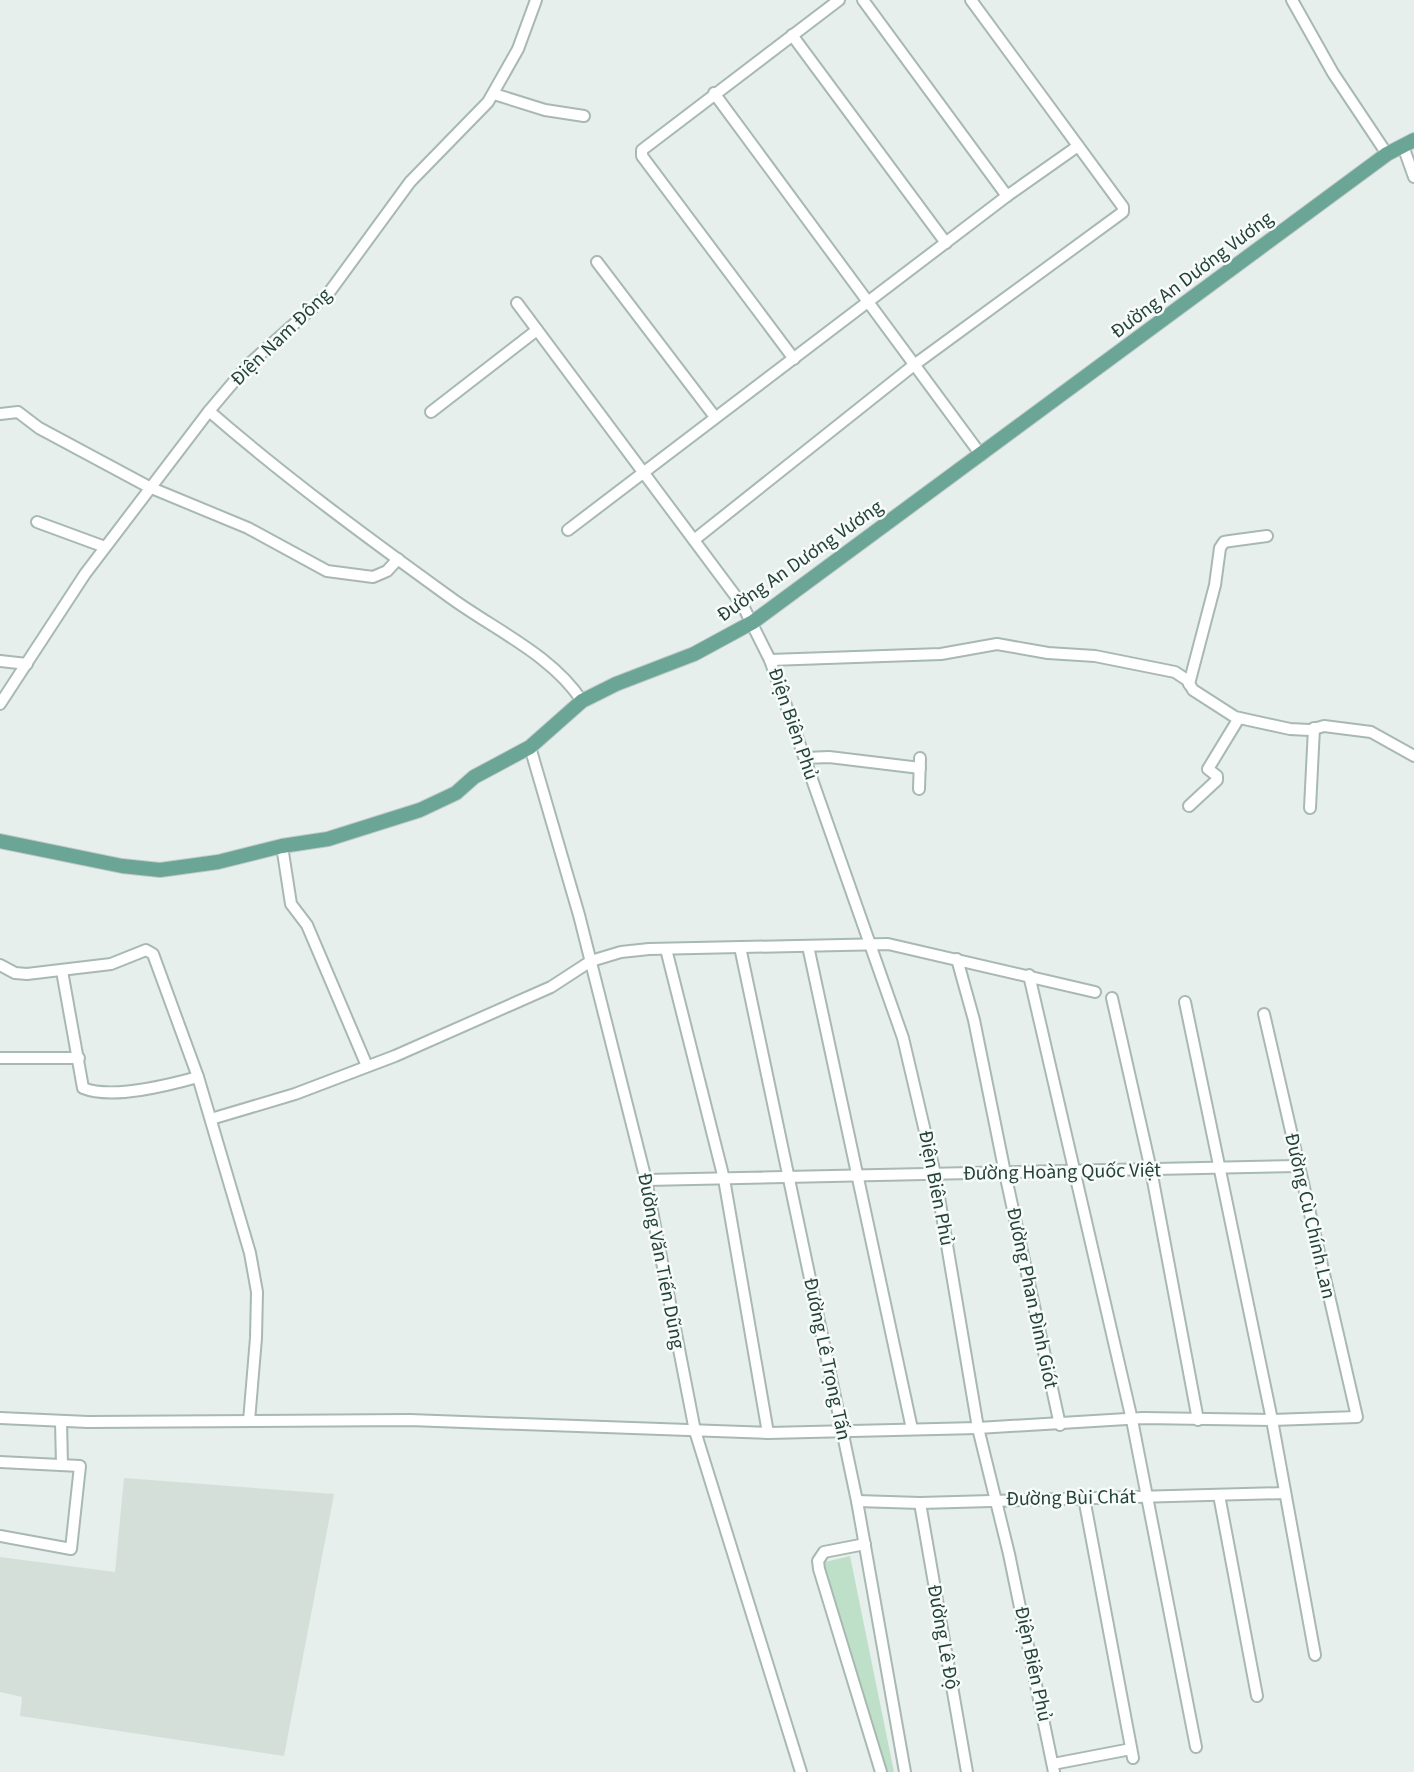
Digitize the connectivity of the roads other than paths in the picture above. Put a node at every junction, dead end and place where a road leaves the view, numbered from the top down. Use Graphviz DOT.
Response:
graph roads {
  1 [pos="536,0"];
  2 [pos="839,0"];
  3 [pos="863,0"];
  4 [pos="971,0"];
  5 [pos="1292,0"];
  6 [pos="792,35"];
  7 [pos="714,93"];
  8 [pos="494,94"];
  9 [pos="584,116"];
  10 [pos="1408,143"];
  11 [pos="1078,146"];
  12 [pos="1388,154"];
  13 [pos="1414,177"];
  14 [pos="1007,196"];
  15 [pos="946,243"];
  16 [pos="597,262"];
  17 [pos="870,302"];
  18 [pos="517,303"];
  19 [pos="537,330"];
  20 [pos="794,359"];
  21 [pos="914,365"];
  22 [pos="209,411"];
  23 [pos="431,412"];
  24 [pos="0,414"];
  25 [pos="715,417"];
  26 [pos="981,455"];
  27 [pos="644,473"];
  28 [pos="149,487"];
  29 [pos="37,522"];
  30 [pos="568,530"];
  31 [pos="1267,536"];
  32 [pos="694,540"];
  33 [pos="105,547"];
  34 [pos="398,559"];
  35 [pos="753,622"];
  36 [pos="771,660"];
  37 [pos="0,661"];
  38 [pos="27,664"];
  39 [pos="1189,684"];
  40 [pos="582,701"];
  41 [pos="0,704"];
  42 [pos="1239,718"];
  43 [pos="1314,728"];
  44 [pos="530,747"];
  45 [pos="1414,756"];
  46 [pos="805,758"];
  47 [pos="919,789"];
  48 [pos="1189,806"];
  49 [pos="1310,808"];
  50 [pos="0,841"];
  51 [pos="282,846"];
  52 [pos="869,943"];
  53 [pos="808,946"];
  54 [pos="740,947"];
  55 [pos="666,949"];
  56 [pos="957,959"];
  57 [pos="591,961"];
  58 [pos="0,965"];
  59 [pos="62,971"];
  60 [pos="1029,975"];
  61 [pos="1095,992"];
  62 [pos="1113,998"];
  63 [pos="1185,1002"];
  64 [pos="1264,1014"];
  65 [pos="0,1058"];
  66 [pos="78,1058"];
  67 [pos="367,1066"];
  68 [pos="198,1077"];
  69 [pos="211,1119"];
  70 [pos="1299,1166"];
  71 [pos="1220,1168"];
  72 [pos="1151,1170"];
  73 [pos="1074,1171"];
  74 [pos="1005,1173"];
  75 [pos="935,1174"];
  76 [pos="857,1176"];
  77 [pos="789,1178"];
  78 [pos="723,1179"];
  79 [pos="646,1180"];
  80 [pos="0,1418"];
  81 [pos="1132,1420"];
  82 [pos="1198,1420"];
  83 [pos="1272,1420"];
  84 [pos="61,1421"];
  85 [pos="249,1421"];
  86 [pos="1060,1425"];
  87 [pos="978,1428"];
  88 [pos="912,1429"];
  89 [pos="695,1431"];
  90 [pos="841,1431"];
  91 [pos="768,1433"];
  92 [pos="0,1462"];
  93 [pos="62,1465"];
  94 [pos="1285,1493"];
  95 [pos="1219,1495"];
  96 [pos="1147,1496"];
  97 [pos="1083,1498"];
  98 [pos="996,1500"];
  99 [pos="857,1501"];
  100 [pos="920,1503"];
  101 [pos="0,1536"];
  102 [pos="865,1544"];
  103 [pos="1315,1655"];
  104 [pos="1257,1696"];
  105 [pos="1196,1747"];
  106 [pos="1054,1768"];
  107 [pos="801,1772"];
  108 [pos="881,1772"];
  109 [pos="905,1772"];
  110 [pos="967,1772"];
  1 -- 8 [label="street, Điện Nam Đông"];
  2 -- 6 [label="street"];
  3 -- 14 [label="street"];
  4 -- 11 [label="street"];
  5 -- 12 [label="street"];
  6 -- 7 [label="street"];
  6 -- 15 [label="street"];
  7 -- 17 [label="street"];
  7 -- 20 [label="street"];
  8 -- 9 [label="street"];
  8 -- 22 [label="street, Điện Nam Đông"];
  10 -- 12 [label="main road, Đường An Dương Vương"];
  10 -- 13 [label="street"];
  11 -- 14 [label="street"];
  11 -- 21 [label="street"];
  12 -- 26 [label="main road, Đường An Dương Vương"];
  14 -- 15 [label="street"];
  15 -- 17 [label="street"];
  16 -- 25 [label="street"];
  17 -- 20 [label="street"];
  17 -- 21 [label="street"];
  18 -- 19 [label="street, Điện Biên Phủ"];
  19 -- 23 [label="street"];
  19 -- 27 [label="street, Điện Biên Phủ"];
  20 -- 25 [label="street"];
  21 -- 26 [label="street"];
  21 -- 32 [label="street"];
  22 -- 28 [label="street, Điện Nam Đông"];
  22 -- 34 [label="street"];
  24 -- 28 [label="street"];
  25 -- 27 [label="street"];
  26 -- 35 [label="main road, Đường An Dương Vương"];
  27 -- 30 [label="street"];
  27 -- 32 [label="street, Điện Biên Phủ"];
  28 -- 33 [label="street, Điện Nam Đông"];
  28 -- 34 [label="street"];
  29 -- 33 [label="street"];
  31 -- 39 [label="street"];
  32 -- 35 [label="street, Điện Biên Phủ"];
  33 -- 38 [label="street, Điện Nam Đông"];
  34 -- 40 [label="street"];
  35 -- 36 [label="street, Điện Biên Phủ"];
  35 -- 40 [label="main road, Đường An Dương Vương"];
  36 -- 39 [label="street"];
  36 -- 46 [label="street, Điện Biên Phủ"];
  37 -- 38 [label="street"];
  38 -- 41 [label="street, Điện Nam Đông"];
  39 -- 42 [label="street"];
  40 -- 44 [label="main road, Đường An Dương Vương"];
  42 -- 43 [label="street"];
  42 -- 48 [label="street"];
  43 -- 45 [label="street"];
  43 -- 49 [label="street"];
  44 -- 51 [label="main road, Đường An Dương Vương"];
  44 -- 57 [label="street, Đường Văn Tiến Dũng"];
  46 -- 47 [label="street"];
  46 -- 52 [label="street, Điện Biên Phủ"];
  50 -- 51 [label="main road, Đường An Dương Vương"];
  51 -- 67 [label="street"];
  52 -- 53 [label="street"];
  52 -- 56 [label="street"];
  52 -- 75 [label="street, Điện Biên Phủ"];
  53 -- 54 [label="street"];
  53 -- 76 [label="street"];
  54 -- 55 [label="street"];
  54 -- 77 [label="street, Đường Lê Trọng Tấn"];
  55 -- 57 [label="street"];
  55 -- 78 [label="street"];
  56 -- 60 [label="street"];
  56 -- 74 [label="street, Đường Phan Đình Giót"];
  57 -- 67 [label="street"];
  57 -- 79 [label="street, Đường Văn Tiến Dũng"];
  58 -- 59 [label="street"];
  59 -- 66 [label="street"];
  59 -- 68 [label="street"];
  60 -- 61 [label="street"];
  60 -- 73 [label="street"];
  62 -- 72 [label="street"];
  63 -- 71 [label="street"];
  64 -- 70 [label="street, Đường Cù Chính Lan"];
  65 -- 66 [label="street"];
  66 -- 68 [label="street"];
  67 -- 69 [label="street"];
  68 -- 69 [label="street"];
  69 -- 85 [label="street"];
  70 -- 71 [label="street, Đường Hoàng Quốc Việt"];
  70 -- 83 [label="street, Đường Cù Chính Lan"];
  71 -- 72 [label="street, Đường Hoàng Quốc Việt"];
  71 -- 83 [label="street"];
  72 -- 73 [label="street, Đường Hoàng Quốc Việt"];
  72 -- 82 [label="street"];
  73 -- 74 [label="street, Đường Hoàng Quốc Việt"];
  73 -- 81 [label="street"];
  74 -- 75 [label="street, Đường Hoàng Quốc Việt"];
  74 -- 86 [label="street, Đường Phan Đình Giót"];
  75 -- 76 [label="street, Đường Hoàng Quốc Việt"];
  75 -- 87 [label="street, Điện Biên Phủ"];
  76 -- 77 [label="street, Đường Hoàng Quốc Việt"];
  76 -- 88 [label="street"];
  77 -- 78 [label="street, Đường Hoàng Quốc Việt"];
  77 -- 90 [label="street, Đường Lê Trọng Tấn"];
  78 -- 79 [label="street, Đường Hoàng Quốc Việt"];
  78 -- 91 [label="street"];
  79 -- 89 [label="street, Đường Văn Tiến Dũng"];
  80 -- 84 [label="street"];
  81 -- 82 [label="street"];
  81 -- 86 [label="street"];
  81 -- 96 [label="street"];
  82 -- 83 [label="street"];
  83 -- 94 [label="street"];
  84 -- 85 [label="street"];
  84 -- 93 [label="street"];
  85 -- 89 [label="street"];
  86 -- 87 [label="street"];
  87 -- 88 [label="street"];
  87 -- 98 [label="street, Điện Biên Phủ"];
  88 -- 90 [label="street"];
  89 -- 91 [label="street"];
  89 -- 107 [label="street, Đường Văn Tiến Dũng"];
  90 -- 91 [label="street"];
  90 -- 99 [label="street, Đường Lê Trọng Tấn"];
  92 -- 93 [label="street"];
  93 -- 101 [label="street"];
  94 -- 95 [label="street, Đường Bùi Chát"];
  94 -- 103 [label="street"];
  95 -- 96 [label="street, Đường Bùi Chát"];
  95 -- 104 [label="street"];
  96 -- 97 [label="street, Đường Bùi Chát"];
  96 -- 105 [label="street"];
  97 -- 98 [label="street, Đường Bùi Chát"];
  97 -- 106 [label="street"];
  98 -- 100 [label="street, Đường Bùi Chát"];
  98 -- 106 [label="street, Điện Biên Phủ"];
  99 -- 100 [label="street, Đường Bùi Chát"];
  99 -- 102 [label="street, Đường Lê Trọng Tấn"];
  100 -- 110 [label="street, Đường Lê Độ"];
  102 -- 108 [label="street"];
  102 -- 109 [label="street, Đường Lê Trọng Tấn"];
}
